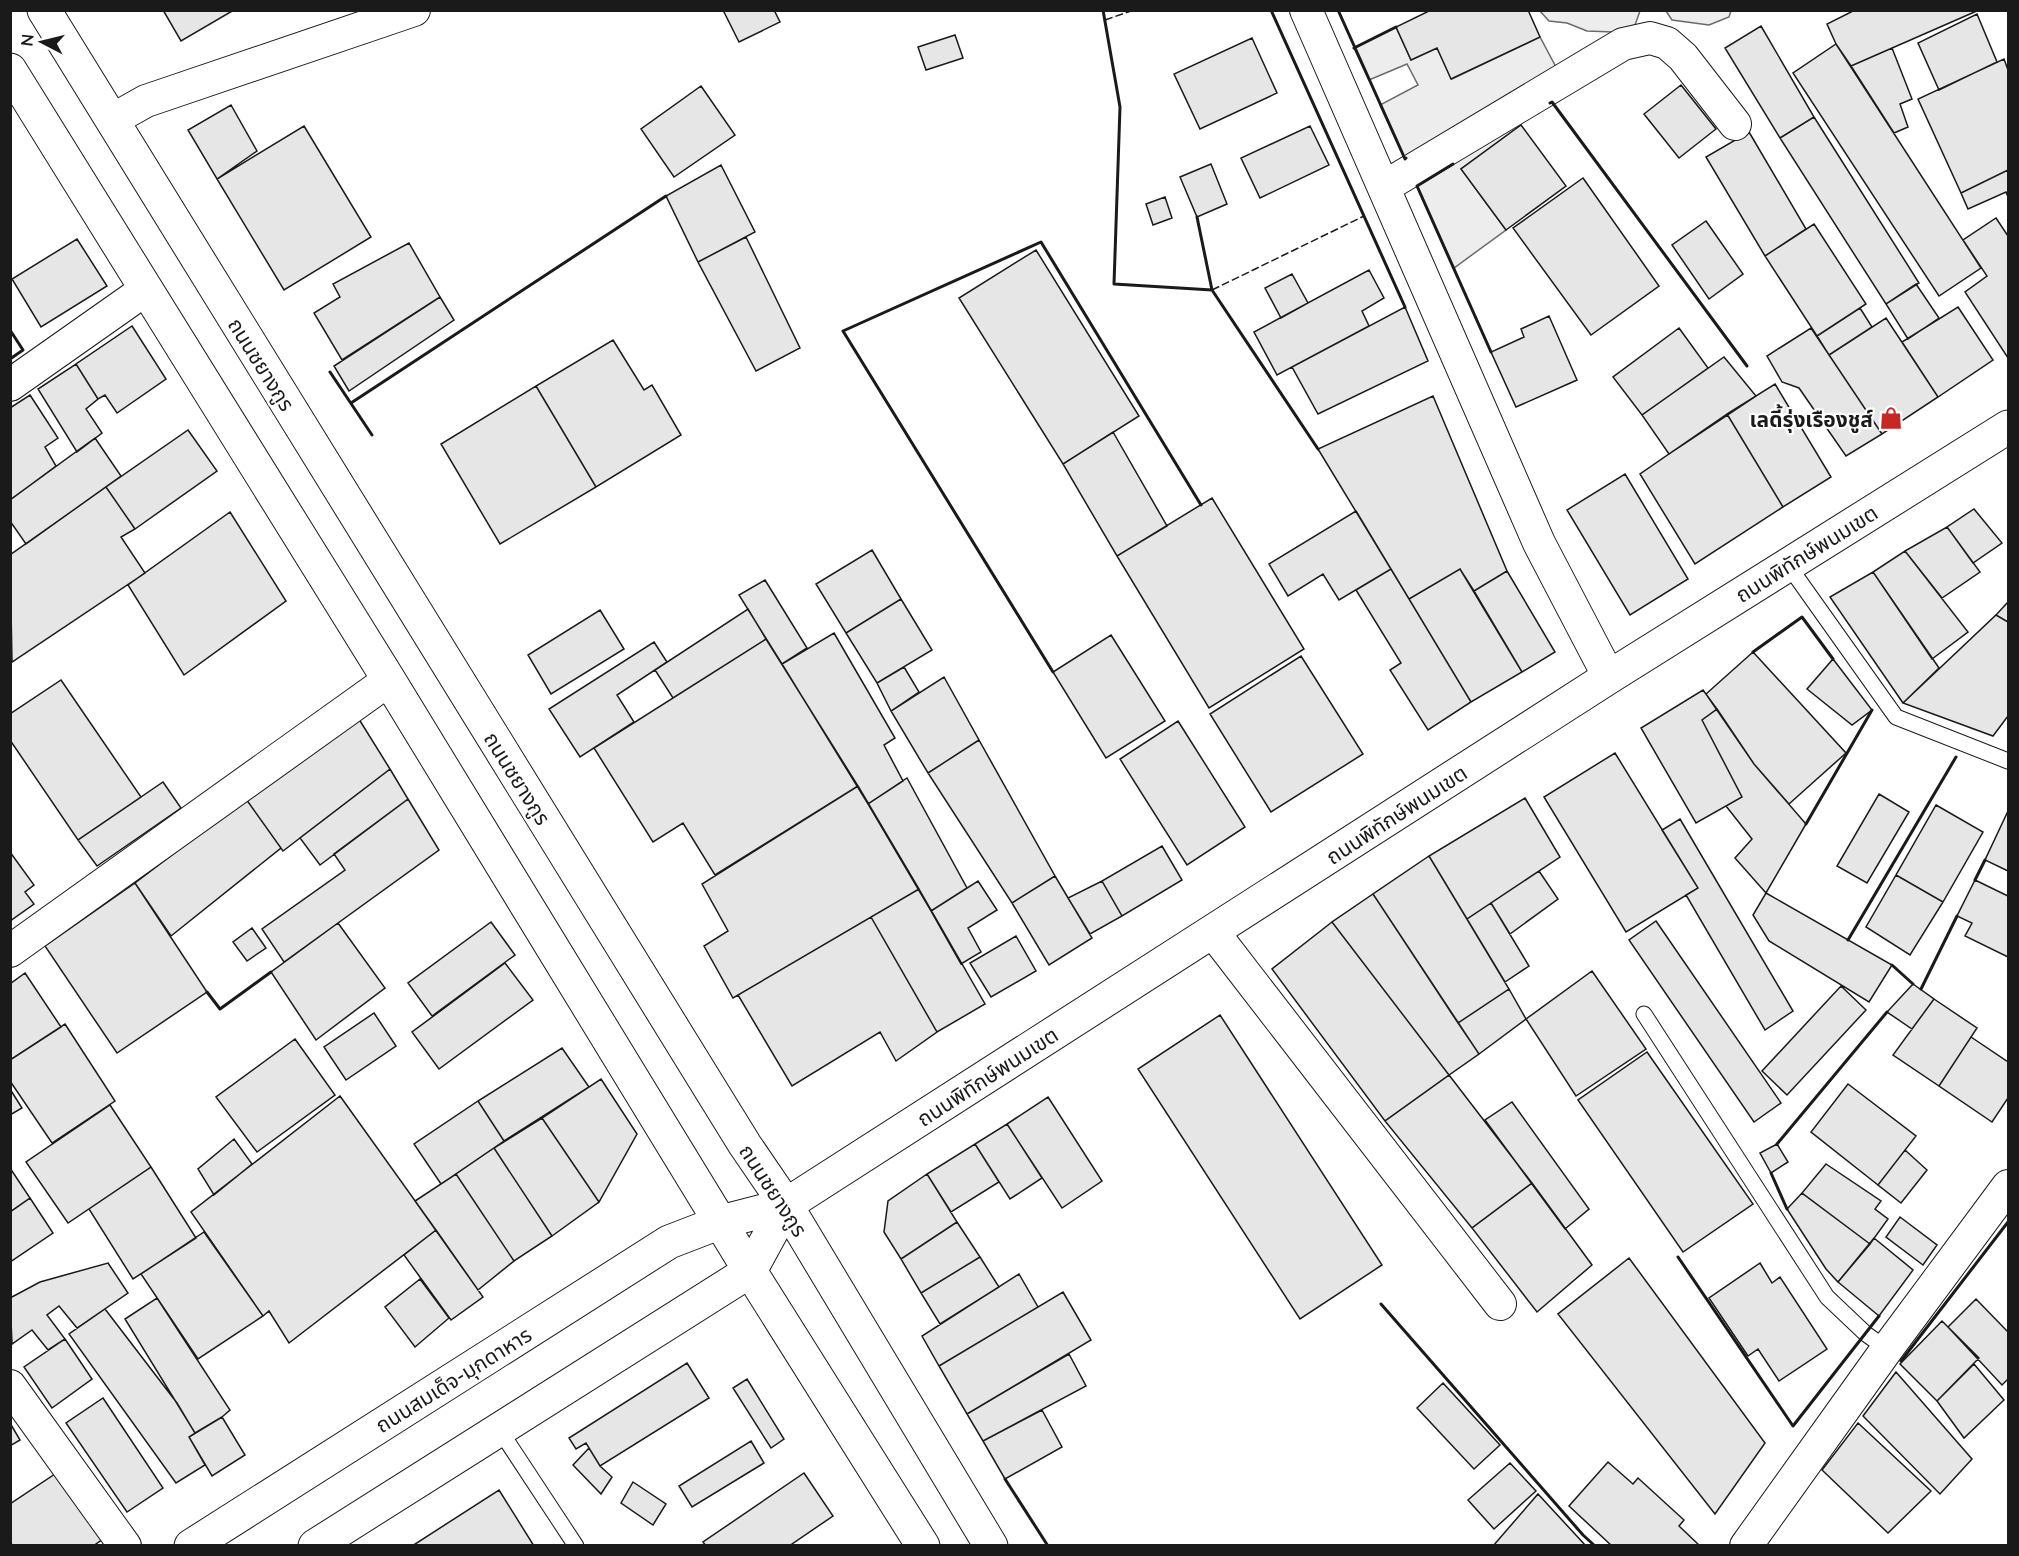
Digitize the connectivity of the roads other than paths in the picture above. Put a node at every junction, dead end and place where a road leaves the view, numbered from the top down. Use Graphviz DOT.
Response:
graph roads {
  1 [pos="44,10"];
  2 [pos="414,10"];
  3 [pos="1306,10"];
  4 [pos="10,70"];
  5 [pos="112,120"];
  6 [pos="1735,124"];
  7 [pos="1384,187"];
  8 [pos="145,290"];
  9 [pos="10,385"];
  10 [pos="2008,427"];
  11 [pos="1788,565"];
  12 [pos="1609,676"];
  13 [pos="388,680"];
  14 [pos="2008,761"];
  15 [pos="1213,932"];
  16 [pos="10,951"];
  17 [pos="1644,1014"];
  18 [pos="2008,1185"];
  19 [pos="786,1205"];
  20 [pos="721,1222"];
  21 [pos="750,1271"];
  22 [pos="1500,1304"];
  23 [pos="1887,1349"];
  24 [pos="10,1386"];
  25 [pos="499,1429"];
  26 [pos="125,1545"];
  27 [pos="191,1545"];
  28 [pos="315,1545"];
  29 [pos="576,1545"];
  30 [pos="923,1545"];
  31 [pos="991,1545"];
  32 [pos="1746,1545"];
  1 -- 5 [label="main road, ถนนชยางกูร"];
  2 -- 5 [label="street"];
  3 -- 7 [label="street"];
  4 -- 8 [label="main road"];
  5 -- 19 [label="main road, ถนนชยางกูร"];
  6 -- 7 [label="street"];
  7 -- 12 [label="street"];
  8 -- 9 [label="street"];
  8 -- 13 [label="main road"];
  10 -- 11 [label="main road, ถนนพิทักษ์พนมเขต"];
  11 -- 12 [label="main road, ถนนพิทักษ์พนมเขต"];
  11 -- 14 [label="lane"];
  12 -- 15 [label="main road, ถนนพิทักษ์พนมเขต"];
  13 -- 16 [label="street"];
  13 -- 20 [label="main road"];
  15 -- 19 [label="main road, ถนนพิทักษ์พนมเขต"];
  15 -- 22 [label="street"];
  17 -- 23 [label="lane"];
  18 -- 23 [label="street"];
  19 -- 20 [label="main road, ถนนสมเด็จ-มุกดาหาร"];
  19 -- 21 [label="main road"];
  19 -- 31 [label="main road, ถนนชยางกูร"];
  20 -- 21 [label="main road"];
  20 -- 27 [label="main road, ถนนสมเด็จ-มุกดาหาร"];
  21 -- 25 [label="main road"];
  21 -- 30 [label="main road"];
  23 -- 32 [label="street"];
  24 -- 26 [label="street"];
  25 -- 28 [label="main road"];
  25 -- 29 [label="lane"];
}
